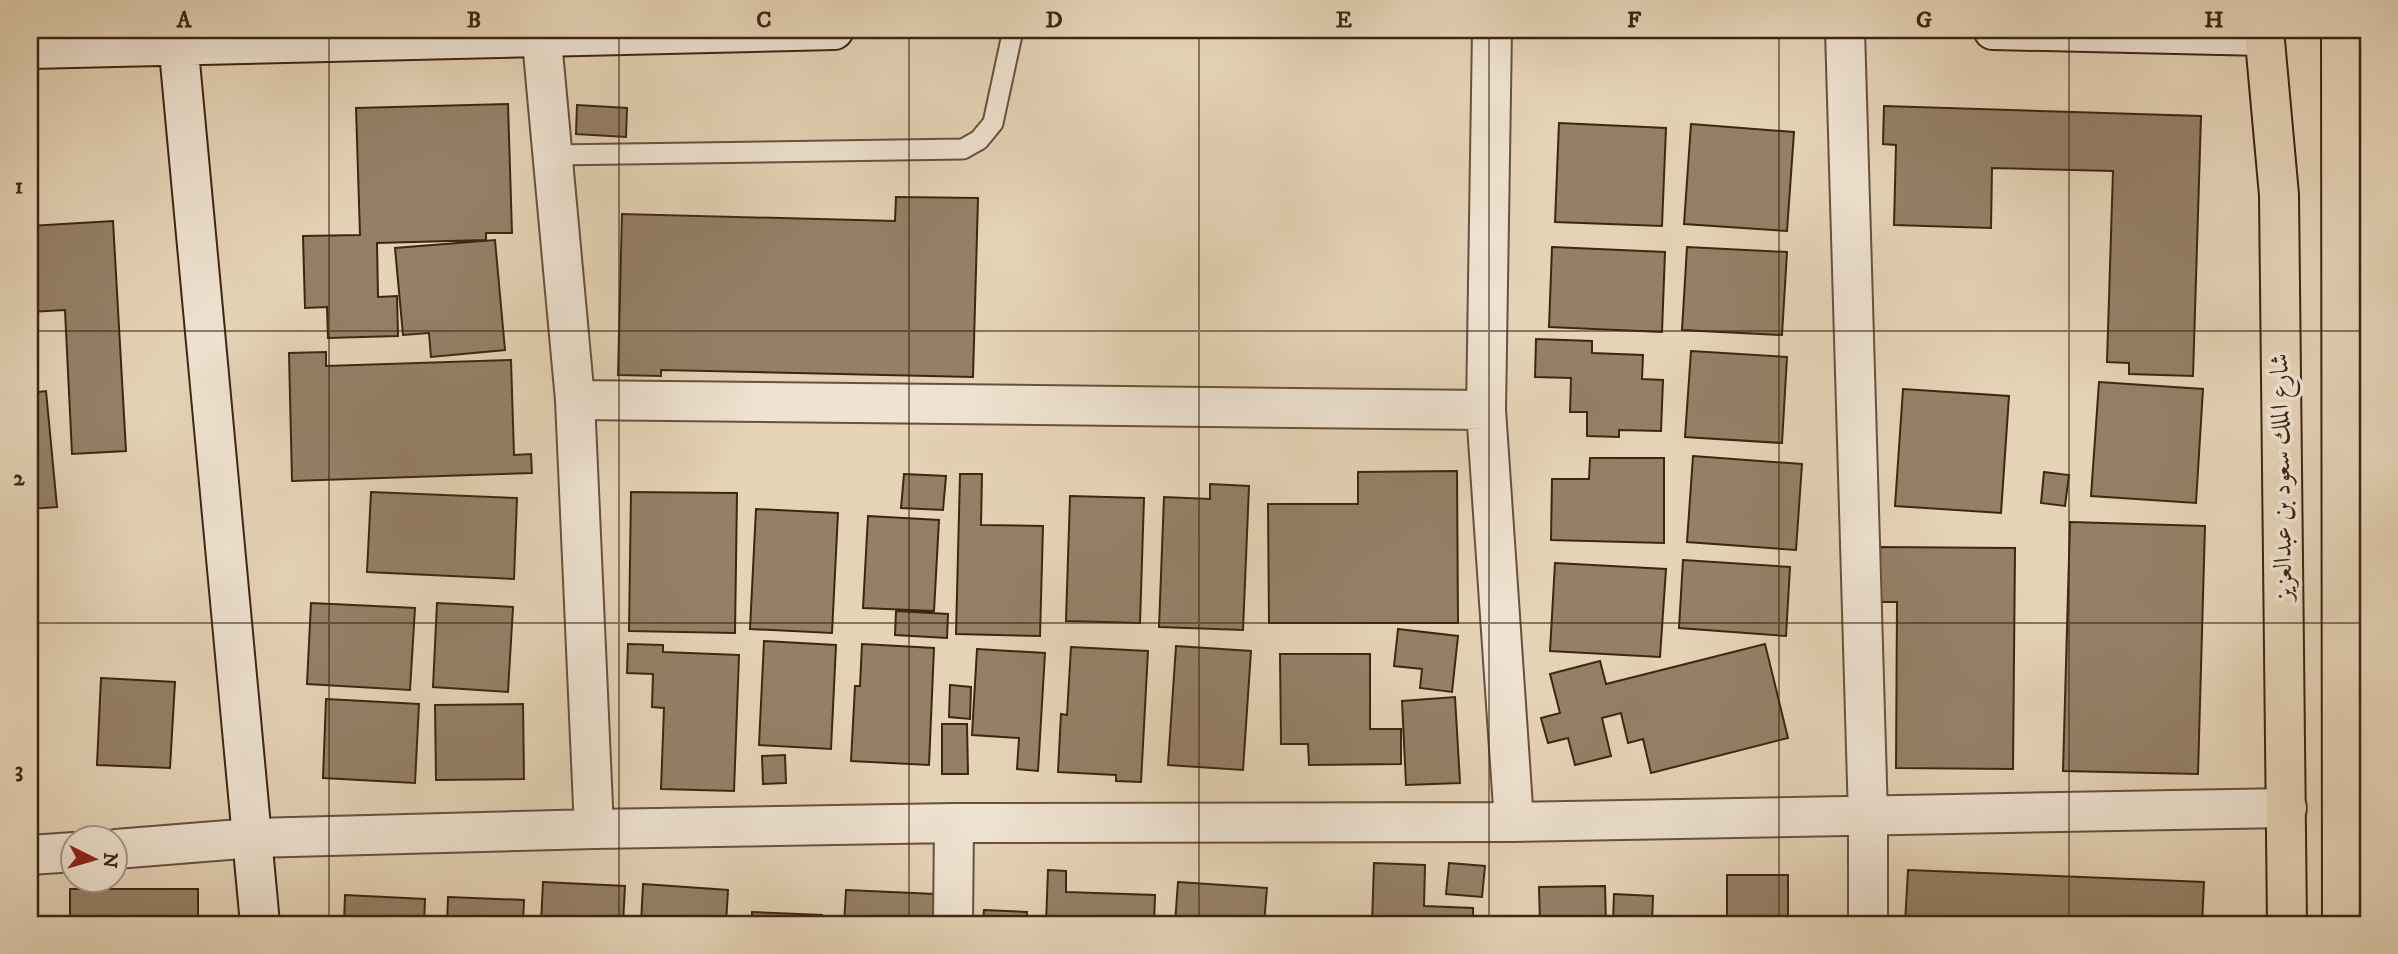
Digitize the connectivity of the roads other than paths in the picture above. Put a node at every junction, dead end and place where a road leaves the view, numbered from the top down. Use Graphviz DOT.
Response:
graph roads {
  1 [pos="834,30"];
  2 [pos="1013,30"];
  3 [pos="1492,30"];
  4 [pos="1844,30"];
  5 [pos="1993,30"];
  6 [pos="2271,32"];
  7 [pos="541,33"];
  8 [pos="2350,33"];
  9 [pos="177,38"];
  10 [pos="30,49"];
  11 [pos="553,155"];
  12 [pos="575,400"];
  13 [pos="1486,410"];
  14 [pos="2287,808"];
  15 [pos="1868,817"];
  16 [pos="1514,822"];
  17 [pos="954,823"];
  18 [pos="594,829"];
  19 [pos="253,838"];
  20 [pos="130,848"];
  21 [pos="60,853"];
  22 [pos="30,855"];
  23 [pos="260,924"];
  24 [pos="953,924"];
  25 [pos="1868,924"];
  26 [pos="2287,924"];
  27 [pos="2342,924"];
  1 -- 7 [label="street"];
  2 -- 11 [label="lane"];
  3 -- 13 [label="street"];
  4 -- 15 [label="street"];
  5 -- 6 [label="street"];
  6 -- 14 [label="main road, شارع الملك سعود بن عبدالعزيز"];
  7 -- 9 [label="street"];
  7 -- 11 [label="street"];
  8 -- 27 [label="main road"];
  9 -- 10 [label="street"];
  9 -- 19 [label="street"];
  11 -- 12 [label="street"];
  12 -- 13 [label="street"];
  12 -- 18 [label="street"];
  13 -- 16 [label="street"];
  14 -- 15 [label="street"];
  14 -- 26 [label="main road, شارع الملك سعود بن عبدالعزيز"];
  15 -- 16 [label="street"];
  15 -- 25 [label="street"];
  16 -- 17 [label="street"];
  17 -- 18 [label="street"];
  17 -- 24 [label="street"];
  18 -- 19 [label="street"];
  19 -- 20 [label="street"];
  19 -- 23 [label="street"];
  21 -- 22 [label="street"];
}
